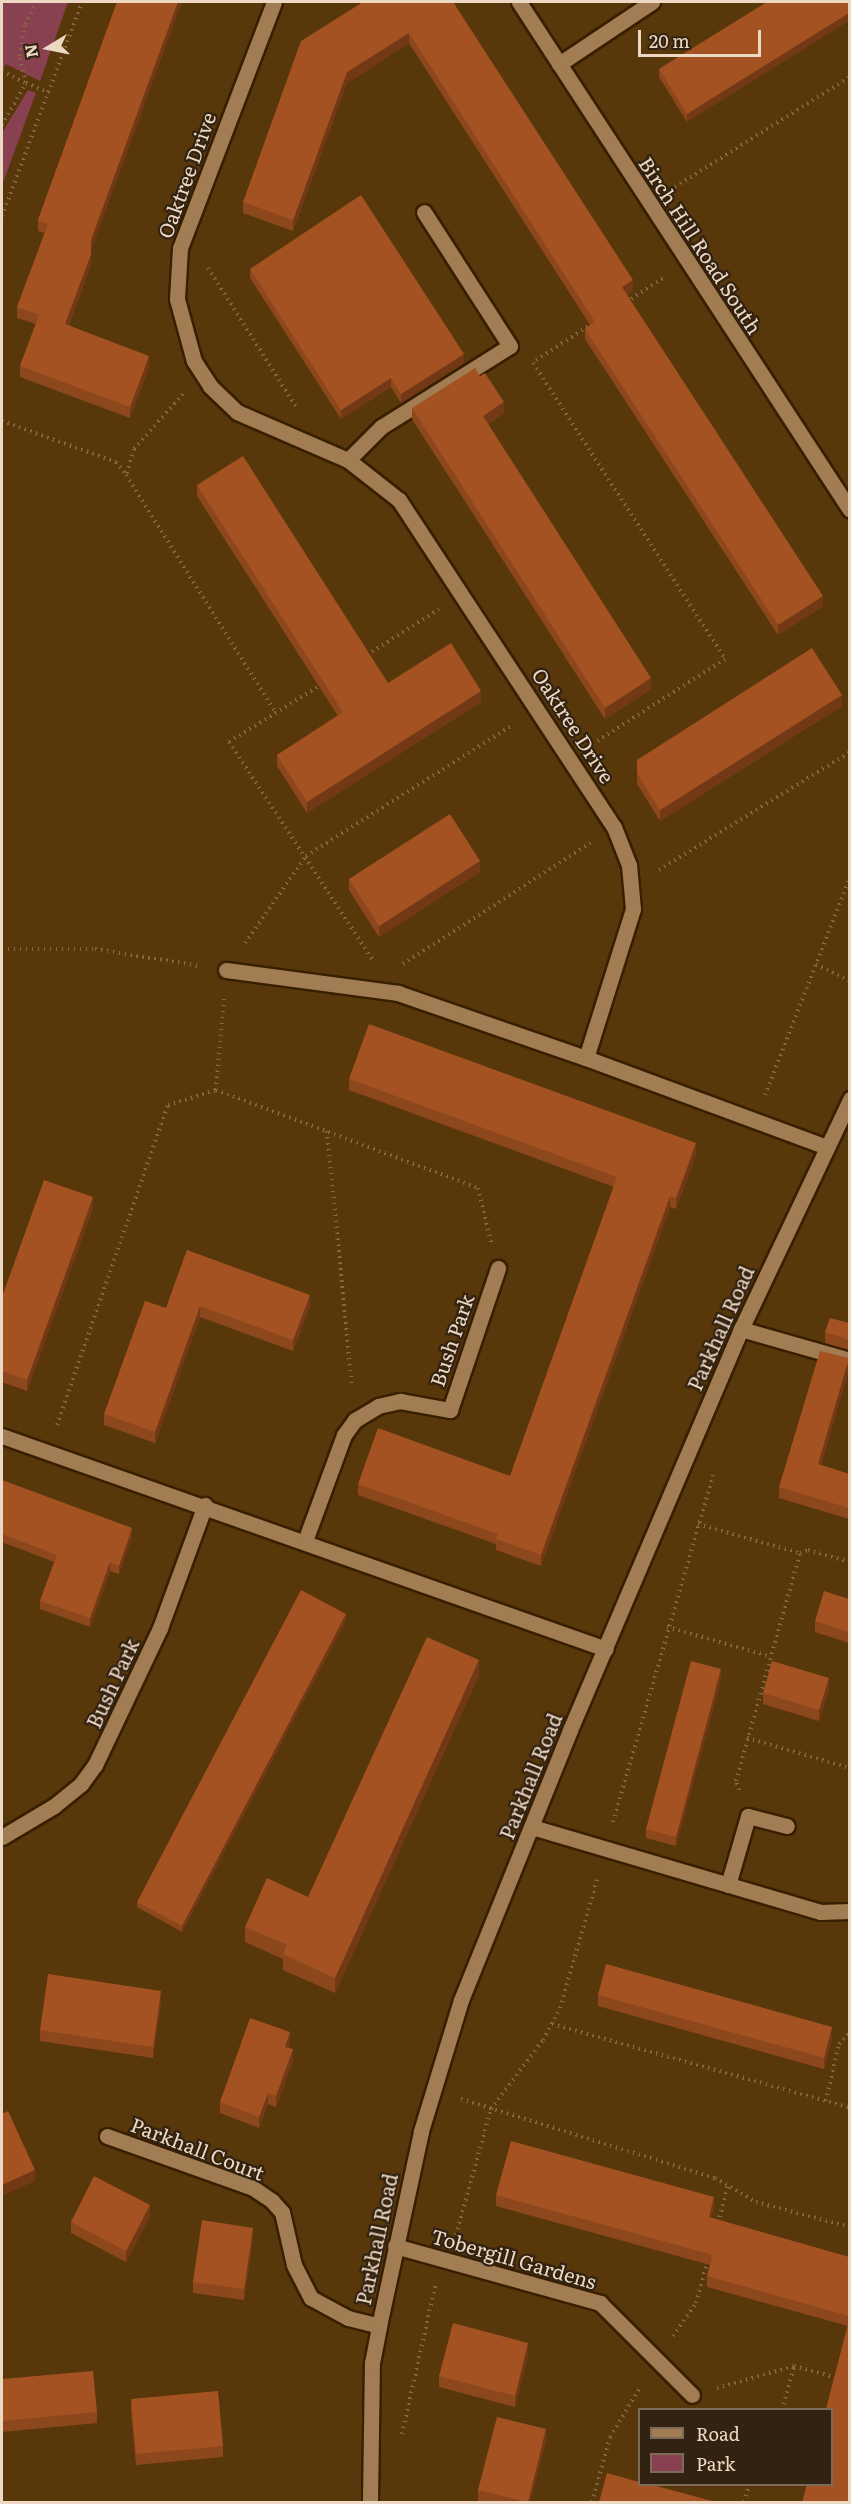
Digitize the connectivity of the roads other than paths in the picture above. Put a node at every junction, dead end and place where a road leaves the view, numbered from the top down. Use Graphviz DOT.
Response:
graph roads {
  1 [pos="274,2"];
  2 [pos="519,2"];
  3 [pos="652,2"];
  4 [pos="559,64"];
  5 [pos="424,212"];
  6 [pos="348,460"];
  7 [pos="849,510"];
  8 [pos="226,970"];
  9 [pos="586,1058"];
  10 [pos="849,1100"];
  11 [pos="826,1147"];
  12 [pos="498,1268"];
  13 [pos="741,1329"];
  14 [pos="849,1360"];
  15 [pos="2,1436"];
  16 [pos="205,1505"];
  17 [pos="305,1541"];
  18 [pos="606,1649"];
  19 [pos="787,1826"];
  20 [pos="532,1827"];
  21 [pos="2,1837"];
  22 [pos="728,1885"];
  23 [pos="849,1911"];
  24 [pos="107,2136"];
  25 [pos="395,2246"];
  26 [pos="379,2326"];
  27 [pos="692,2395"];
  28 [pos="370,2502"];
  1 -- 6 [label="street, Oaktree Drive"];
  2 -- 4 [label="street, Birch Hill Road South"];
  3 -- 4 [label="street"];
  4 -- 7 [label="street, Birch Hill Road South"];
  5 -- 6 [label="street"];
  6 -- 9 [label="street, Oaktree Drive"];
  8 -- 9 [label="street"];
  9 -- 11 [label="street"];
  10 -- 11 [label="street, Parkhall Road"];
  11 -- 13 [label="street, Parkhall Road"];
  12 -- 17 [label="street, Bush Park"];
  13 -- 14 [label="street"];
  13 -- 18 [label="street, Parkhall Road"];
  15 -- 16 [label="street"];
  16 -- 17 [label="street"];
  16 -- 21 [label="street, Bush Park"];
  17 -- 18 [label="street"];
  18 -- 20 [label="street, Parkhall Road"];
  19 -- 22 [label="street"];
  20 -- 22 [label="street"];
  20 -- 25 [label="street, Parkhall Road"];
  22 -- 23 [label="street"];
  24 -- 26 [label="street, Parkhall Court"];
  25 -- 26 [label="street, Parkhall Road"];
  25 -- 27 [label="street, Tobergill Gardens"];
  26 -- 28 [label="street, Parkhall Road"];
}
